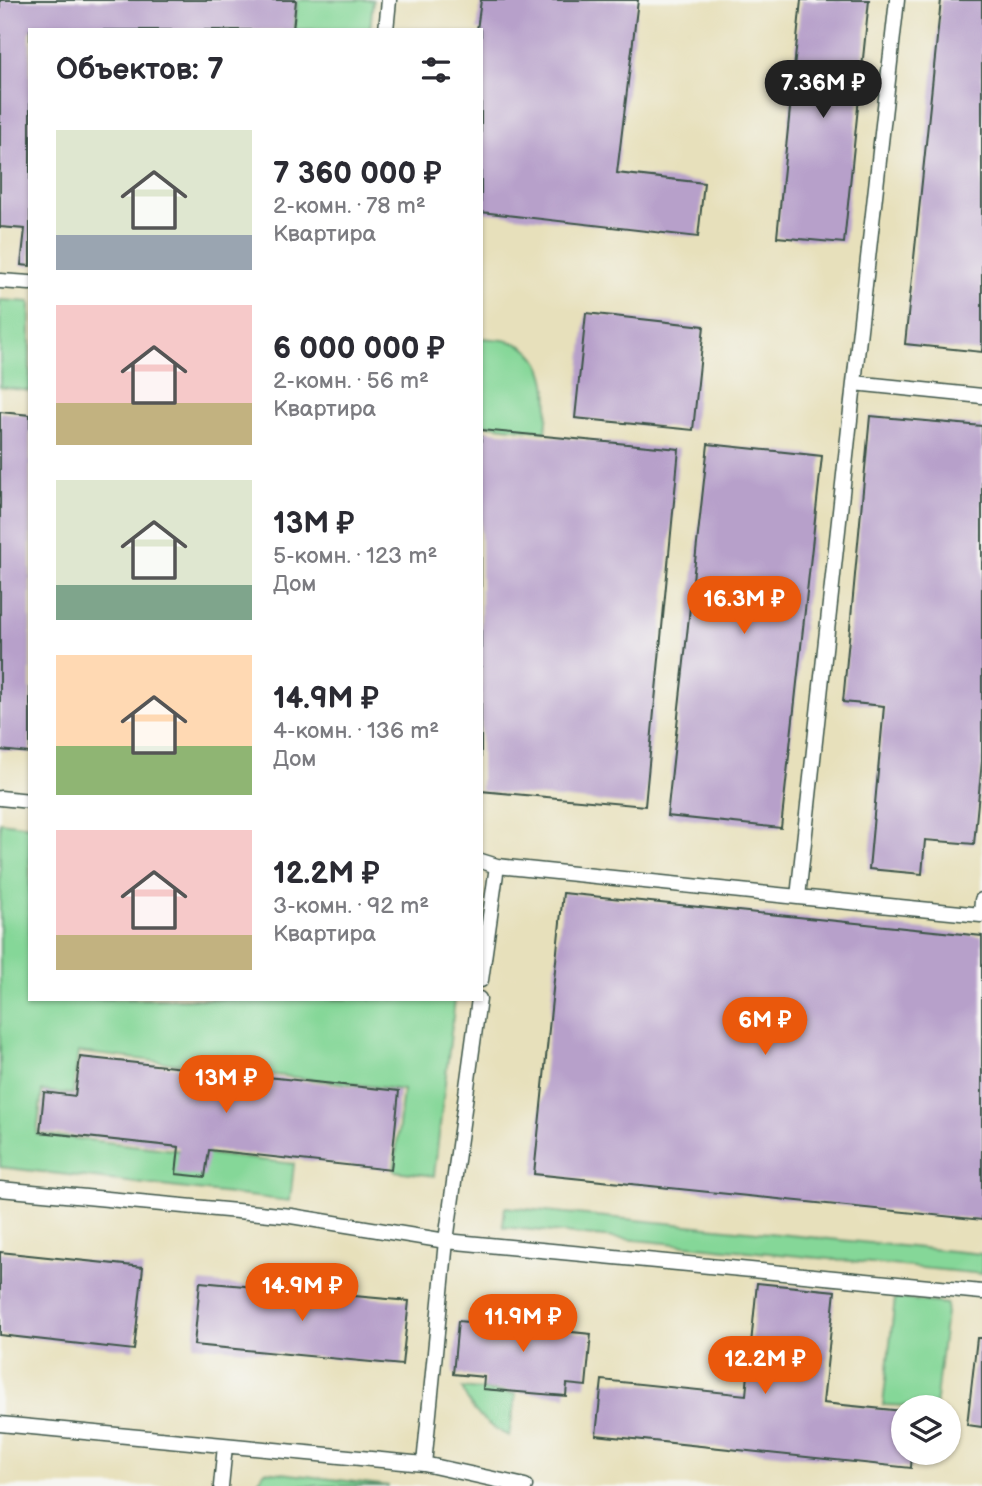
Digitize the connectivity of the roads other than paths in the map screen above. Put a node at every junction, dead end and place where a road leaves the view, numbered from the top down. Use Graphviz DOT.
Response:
graph roads {
  1 [pos="389,0"];
  2 [pos="897,0"];
  3 [pos="386,28"];
  4 [pos="0,281"];
  5 [pos="28,283"];
  6 [pos="854,383"];
  7 [pos="982,396"];
  8 [pos="0,798"];
  9 [pos="28,801"];
  10 [pos="483,862"];
  11 [pos="497,866"];
  12 [pos="798,897"];
  13 [pos="982,900"];
  14 [pos="483,966"];
  15 [pos="479,1001"];
  16 [pos="0,1189"];
  17 [pos="446,1241"];
  18 [pos="982,1292"];
  19 [pos="0,1424"];
  20 [pos="225,1446"];
  21 [pos="425,1464"];
  22 [pos="221,1486"];
  23 [pos="525,1486"];
  1 -- 3 [label="lane"];
  2 -- 6 [label="lane"];
  4 -- 5 [label="lane"];
  6 -- 7 [label="lane"];
  6 -- 12 [label="lane"];
  8 -- 9 [label="lane"];
  10 -- 11 [label="lane"];
  11 -- 12 [label="lane"];
  11 -- 14 [label="lane"];
  12 -- 13 [label="lane"];
  15 -- 17 [label="lane"];
  16 -- 17 [label="lane"];
  17 -- 18 [label="lane"];
  17 -- 21 [label="lane"];
  19 -- 20 [label="lane"];
  20 -- 21 [label="lane"];
  20 -- 22 [label="lane"];
  21 -- 23 [label="lane"];
}
